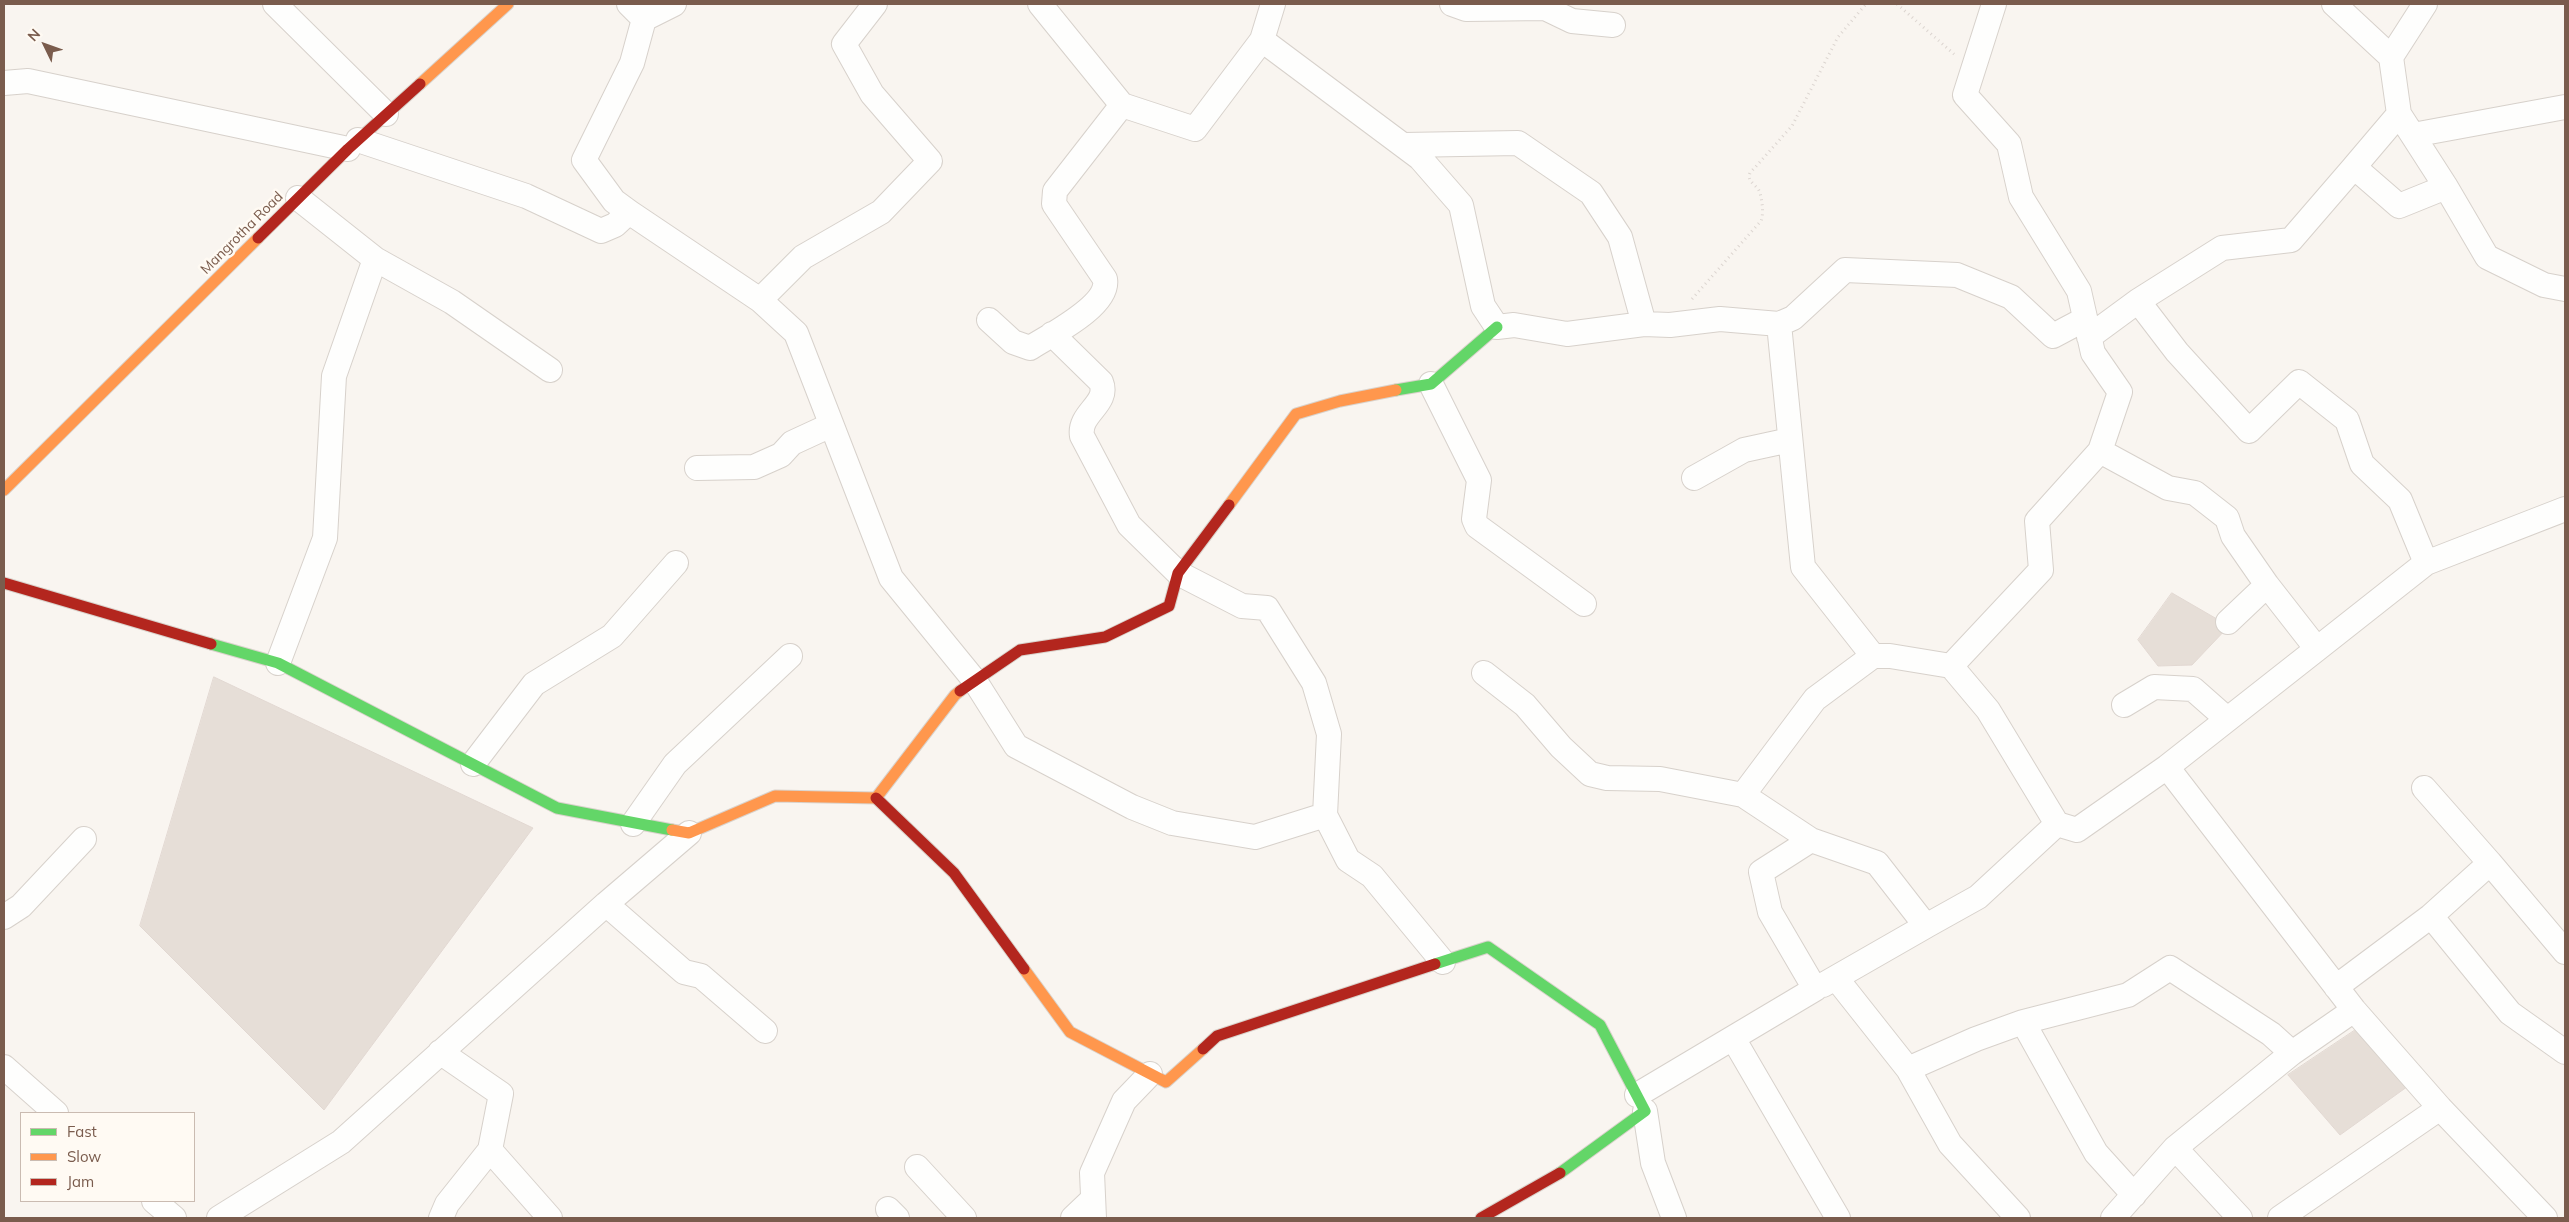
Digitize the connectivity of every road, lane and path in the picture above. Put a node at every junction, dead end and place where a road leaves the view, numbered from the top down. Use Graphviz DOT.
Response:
graph roads {
  1 [pos="275,4"];
  2 [pos="508,4"];
  3 [pos="674,4"];
  4 [pos="875,4"];
  5 [pos="1040,4"];
  6 [pos="1273,4"];
  7 [pos="1452,4"];
  8 [pos="1866,4"];
  9 [pos="1897,4"];
  10 [pos="1994,4"];
  11 [pos="2334,4"];
  12 [pos="2425,4"];
  13 [pos="636,12"];
  14 [pos="1613,24"];
  15 [pos="1262,40"];
  16 [pos="2391,57"];
  17 [pos="1973,71"];
  18 [pos="4,83"];
  19 [pos="1122,105"];
  20 [pos="2565,106"];
  21 [pos="386,114"];
  22 [pos="2399,114"];
  23 [pos="2412,135"];
  24 [pos="353,144"];
  25 [pos="1404,145"];
  26 [pos="2354,167"];
  27 [pos="2446,187"];
  28 [pos="298,198"];
  29 [pos="629,212"];
  30 [pos="375,259"];
  31 [pos="2565,289"];
  32 [pos="760,300"];
  33 [pos="2138,301"];
  34 [pos="989,320"];
  35 [pos="1644,324"];
  36 [pos="1670,324"];
  37 [pos="1779,324"];
  38 [pos="1497,326"];
  39 [pos="2087,328"];
  40 [pos="1052,334"];
  41 [pos="550,370"];
  42 [pos="1431,384"];
  43 [pos="831,425"];
  44 [pos="1790,440"];
  45 [pos="2100,451"];
  46 [pos="697,468"];
  47 [pos="1694,478"];
  48 [pos="4,490"];
  49 [pos="2565,510"];
  50 [pos="676,563"];
  51 [pos="2426,563"];
  52 [pos="1178,573"];
  53 [pos="4,583"];
  54 [pos="2267,585"];
  55 [pos="1584,604"];
  56 [pos="2228,622"];
  57 [pos="2317,648"];
  58 [pos="790,656"];
  59 [pos="1874,656"];
  60 [pos="278,663"];
  61 [pos="1951,666"];
  62 [pos="1484,673"];
  63 [pos="975,681"];
  64 [pos="2124,705"];
  65 [pos="2228,719"];
  66 [pos="473,764"];
  67 [pos="2167,767"];
  68 [pos="2424,788"];
  69 [pos="1743,795"];
  70 [pos="876,798"];
  71 [pos="1324,815"];
  72 [pos="634,824"];
  73 [pos="2057,824"];
  74 [pos="689,833"];
  75 [pos="84,839"];
  76 [pos="1810,840"];
  77 [pos="2490,863"];
  78 [pos="606,904"];
  79 [pos="2430,916"];
  80 [pos="4,917"];
  81 [pos="1926,926"];
  82 [pos="2565,952"];
  83 [pos="1443,962"];
  84 [pos="1836,978"];
  85 [pos="2336,987"];
  86 [pos="1815,989"];
  87 [pos="2354,1010"];
  88 [pos="2023,1022"];
  89 [pos="765,1031"];
  90 [pos="1733,1038"];
  91 [pos="440,1052"];
  92 [pos="2565,1052"];
  93 [pos="2292,1053"];
  94 [pos="1908,1069"];
  95 [pos="5,1071"];
  96 [pos="1150,1074"];
  97 [pos="1641,1103"];
  98 [pos="2440,1108"];
  99 [pos="55,1112"];
  100 [pos="2175,1148"];
  101 [pos="490,1150"];
  102 [pos="917,1167"];
  103 [pos="2134,1195"];
  104 [pos="155,1202"];
  105 [pos="1094,1209"];
  106 [pos="174,1218"];
  107 [pos="219,1218"];
  108 [pos="441,1218"];
  109 [pos="550,1218"];
  110 [pos="964,1218"];
  111 [pos="1073,1218"];
  112 [pos="1481,1218"];
  113 [pos="1674,1218"];
  114 [pos="1838,1218"];
  115 [pos="2018,1218"];
  116 [pos="2113,1218"];
  117 [pos="2240,1218"];
  118 [pos="2280,1218"];
  119 [pos="2545,1218"];
  1 -- 21 [label="street"];
  2 -- 21 [label="street, Mangrotha Road"];
  3 -- 13 [label="street"];
  4 -- 32 [label="street"];
  5 -- 19 [label="street"];
  6 -- 15 [label="street"];
  7 -- 14 [label="street"];
  8 -- 36 [label="path"];
  9 -- 17 [label="path"];
  10 -- 17 [label="street"];
  11 -- 16 [label="street"];
  12 -- 16 [label="street"];
  13 -- 29 [label="street"];
  15 -- 19 [label="street"];
  15 -- 25 [label="street"];
  16 -- 22 [label="street"];
  17 -- 39 [label="street"];
  18 -- 24 [label="street"];
  19 -- 40 [label="street"];
  20 -- 23 [label="street"];
  21 -- 24 [label="street, Mangrotha Road"];
  22 -- 23 [label="street"];
  22 -- 26 [label="street"];
  23 -- 27 [label="street"];
  24 -- 28 [label="street, Mangrotha Road"];
  24 -- 29 [label="street"];
  25 -- 35 [label="street"];
  25 -- 38 [label="street"];
  26 -- 27 [label="street"];
  26 -- 33 [label="street"];
  27 -- 31 [label="street"];
  28 -- 30 [label="street"];
  28 -- 48 [label="street, Mangrotha Road"];
  29 -- 32 [label="street"];
  30 -- 41 [label="street"];
  30 -- 60 [label="street"];
  32 -- 43 [label="street"];
  33 -- 39 [label="street"];
  33 -- 51 [label="street"];
  34 -- 40 [label="street"];
  35 -- 36 [label="street"];
  35 -- 38 [label="street"];
  36 -- 37 [label="street"];
  37 -- 39 [label="street"];
  37 -- 44 [label="street"];
  38 -- 42 [label="street"];
  39 -- 45 [label="street"];
  40 -- 52 [label="street"];
  42 -- 52 [label="street"];
  42 -- 55 [label="street"];
  43 -- 46 [label="street"];
  43 -- 63 [label="street"];
  44 -- 47 [label="street"];
  44 -- 59 [label="street"];
  45 -- 54 [label="street"];
  45 -- 61 [label="street"];
  49 -- 51 [label="street"];
  50 -- 66 [label="street"];
  51 -- 57 [label="street"];
  52 -- 63 [label="street"];
  52 -- 71 [label="street"];
  53 -- 60 [label="street"];
  54 -- 56 [label="street"];
  54 -- 57 [label="street"];
  57 -- 65 [label="street"];
  58 -- 72 [label="street"];
  59 -- 61 [label="street"];
  59 -- 69 [label="street"];
  60 -- 66 [label="street"];
  61 -- 73 [label="street"];
  62 -- 69 [label="street"];
  63 -- 70 [label="street"];
  63 -- 71 [label="street"];
  64 -- 65 [label="street"];
  65 -- 67 [label="street"];
  66 -- 72 [label="street"];
  67 -- 73 [label="street"];
  67 -- 85 [label="street"];
  68 -- 77 [label="street"];
  69 -- 76 [label="street"];
  70 -- 74 [label="street"];
  70 -- 96 [label="street"];
  71 -- 83 [label="street"];
  72 -- 74 [label="street"];
  73 -- 81 [label="street"];
  74 -- 78 [label="street"];
  75 -- 80 [label="street"];
  76 -- 81 [label="street"];
  76 -- 86 [label="street"];
  77 -- 79 [label="street"];
  77 -- 82 [label="street"];
  78 -- 89 [label="street"];
  78 -- 91 [label="street"];
  79 -- 85 [label="street"];
  79 -- 92 [label="street"];
  81 -- 84 [label="street"];
  83 -- 96 [label="street"];
  83 -- 97 [label="street"];
  84 -- 86 [label="street"];
  84 -- 94 [label="street"];
  85 -- 87 [label="street"];
  86 -- 90 [label="street"];
  87 -- 93 [label="street"];
  87 -- 98 [label="street"];
  88 -- 93 [label="street"];
  88 -- 94 [label="street"];
  88 -- 103 [label="street"];
  90 -- 97 [label="street"];
  90 -- 114 [label="street"];
  91 -- 101 [label="street"];
  91 -- 107 [label="street"];
  93 -- 100 [label="street"];
  94 -- 115 [label="street"];
  95 -- 99 [label="street"];
  96 -- 105 [label="street"];
  97 -- 112 [label="street"];
  97 -- 113 [label="street"];
  98 -- 118 [label="street"];
  98 -- 119 [label="street"];
  100 -- 103 [label="street"];
  100 -- 117 [label="street"];
  101 -- 108 [label="street"];
  101 -- 109 [label="street"];
  102 -- 110 [label="street"];
  103 -- 116 [label="street"];
  104 -- 106 [label="street"];
  105 -- 111 [label="street"];
}
